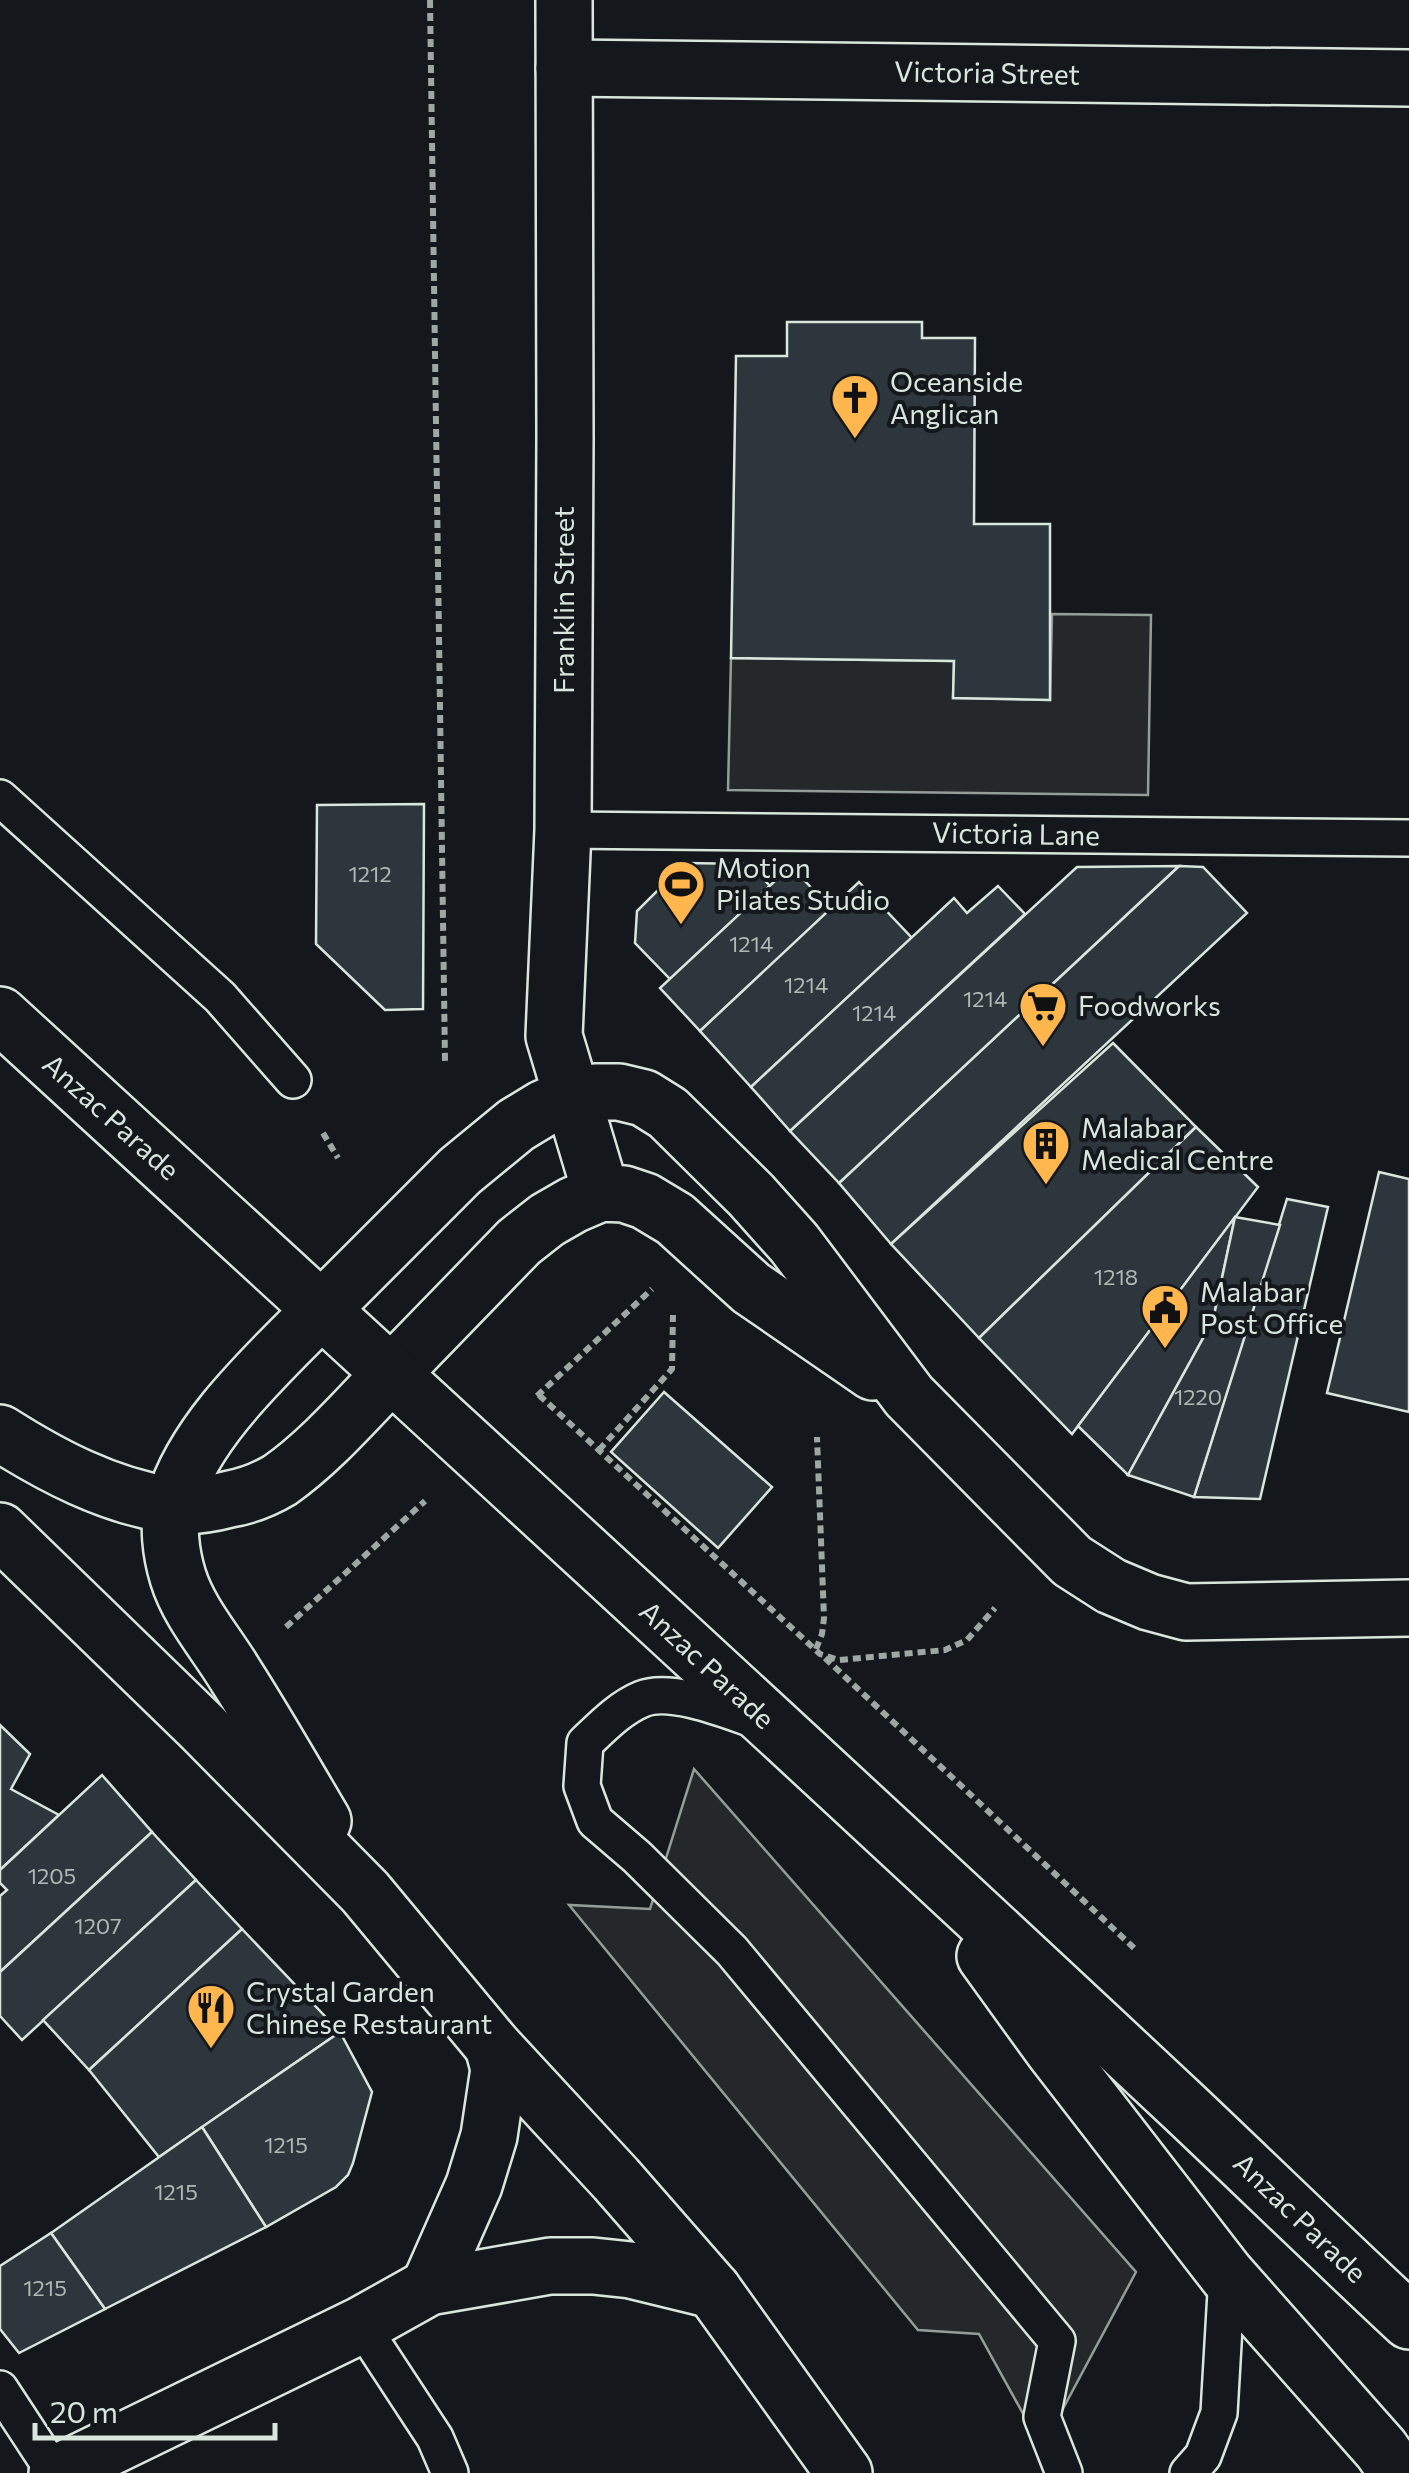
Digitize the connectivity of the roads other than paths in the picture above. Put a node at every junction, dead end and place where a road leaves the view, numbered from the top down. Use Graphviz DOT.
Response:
graph roads {
  1 [pos="564,0"];
  2 [pos="564,68"];
  3 [pos="1409,78"];
  4 [pos="0,798"];
  5 [pos="563,830"];
  6 [pos="1409,838"];
  7 [pos="0,1015"];
  8 [pos="292,1080"];
  9 [pos="572,1096"];
  10 [pos="601,1194"];
  11 [pos="322,1309"];
  12 [pos="392,1374"];
  13 [pos="909,1396"];
  14 [pos="0,1433"];
  15 [pos="172,1506"];
  16 [pos="0,1530"];
  17 [pos="1409,1608"];
  18 [pos="771,1724"];
  19 [pos="909,1852"];
  20 [pos="365,1892"];
  21 [pos="493,2046"];
  22 [pos="1227,2275"];
  23 [pos="430,2287"];
  24 [pos="713,2290"];
  25 [pos="1409,2321"];
  26 [pos="361,2325"];
  27 [pos="0,2389"];
  28 [pos="56,2473"];
  29 [pos="450,2473"];
  30 [pos="844,2473"];
  31 [pos="1064,2473"];
  32 [pos="1188,2473"];
  33 [pos="1398,2473"];
  1 -- 2 [label="main road, Franklin Street"];
  2 -- 3 [label="main road, Victoria Street"];
  2 -- 5 [label="main road, Franklin Street"];
  4 -- 8 [label="lane"];
  5 -- 6 [label="lane, Victoria Lane"];
  5 -- 9 [label="main road, Franklin Street"];
  7 -- 11 [label="main road, Anzac Parade"];
  9 -- 10 [label="main road, Franklin Street"];
  9 -- 11 [label="main road"];
  9 -- 13 [label="main road"];
  10 -- 12 [label="main road"];
  10 -- 13 [label="main road"];
  11 -- 12 [label="main road, Anzac Parade"];
  11 -- 15 [label="main road"];
  12 -- 15 [label="main road"];
  12 -- 18 [label="main road, Anzac Parade"];
  13 -- 17 [label="main road"];
  14 -- 15 [label="main road"];
  15 -- 20 [label="main road"];
  16 -- 20 [label="main road"];
  18 -- 19 [label="main road, Anzac Parade"];
  18 -- 31 [label="lane"];
  19 -- 22 [label="main road"];
  19 -- 25 [label="main road, Anzac Parade"];
  20 -- 21 [label="main road"];
  21 -- 23 [label="main road"];
  21 -- 24 [label="main road"];
  22 -- 32 [label="lane"];
  22 -- 33 [label="main road"];
  23 -- 24 [label="main road"];
  23 -- 26 [label="main road"];
  24 -- 30 [label="main road"];
  26 -- 28 [label="main road"];
  26 -- 29 [label="lane"];
  27 -- 28 [label="lane"];
}
